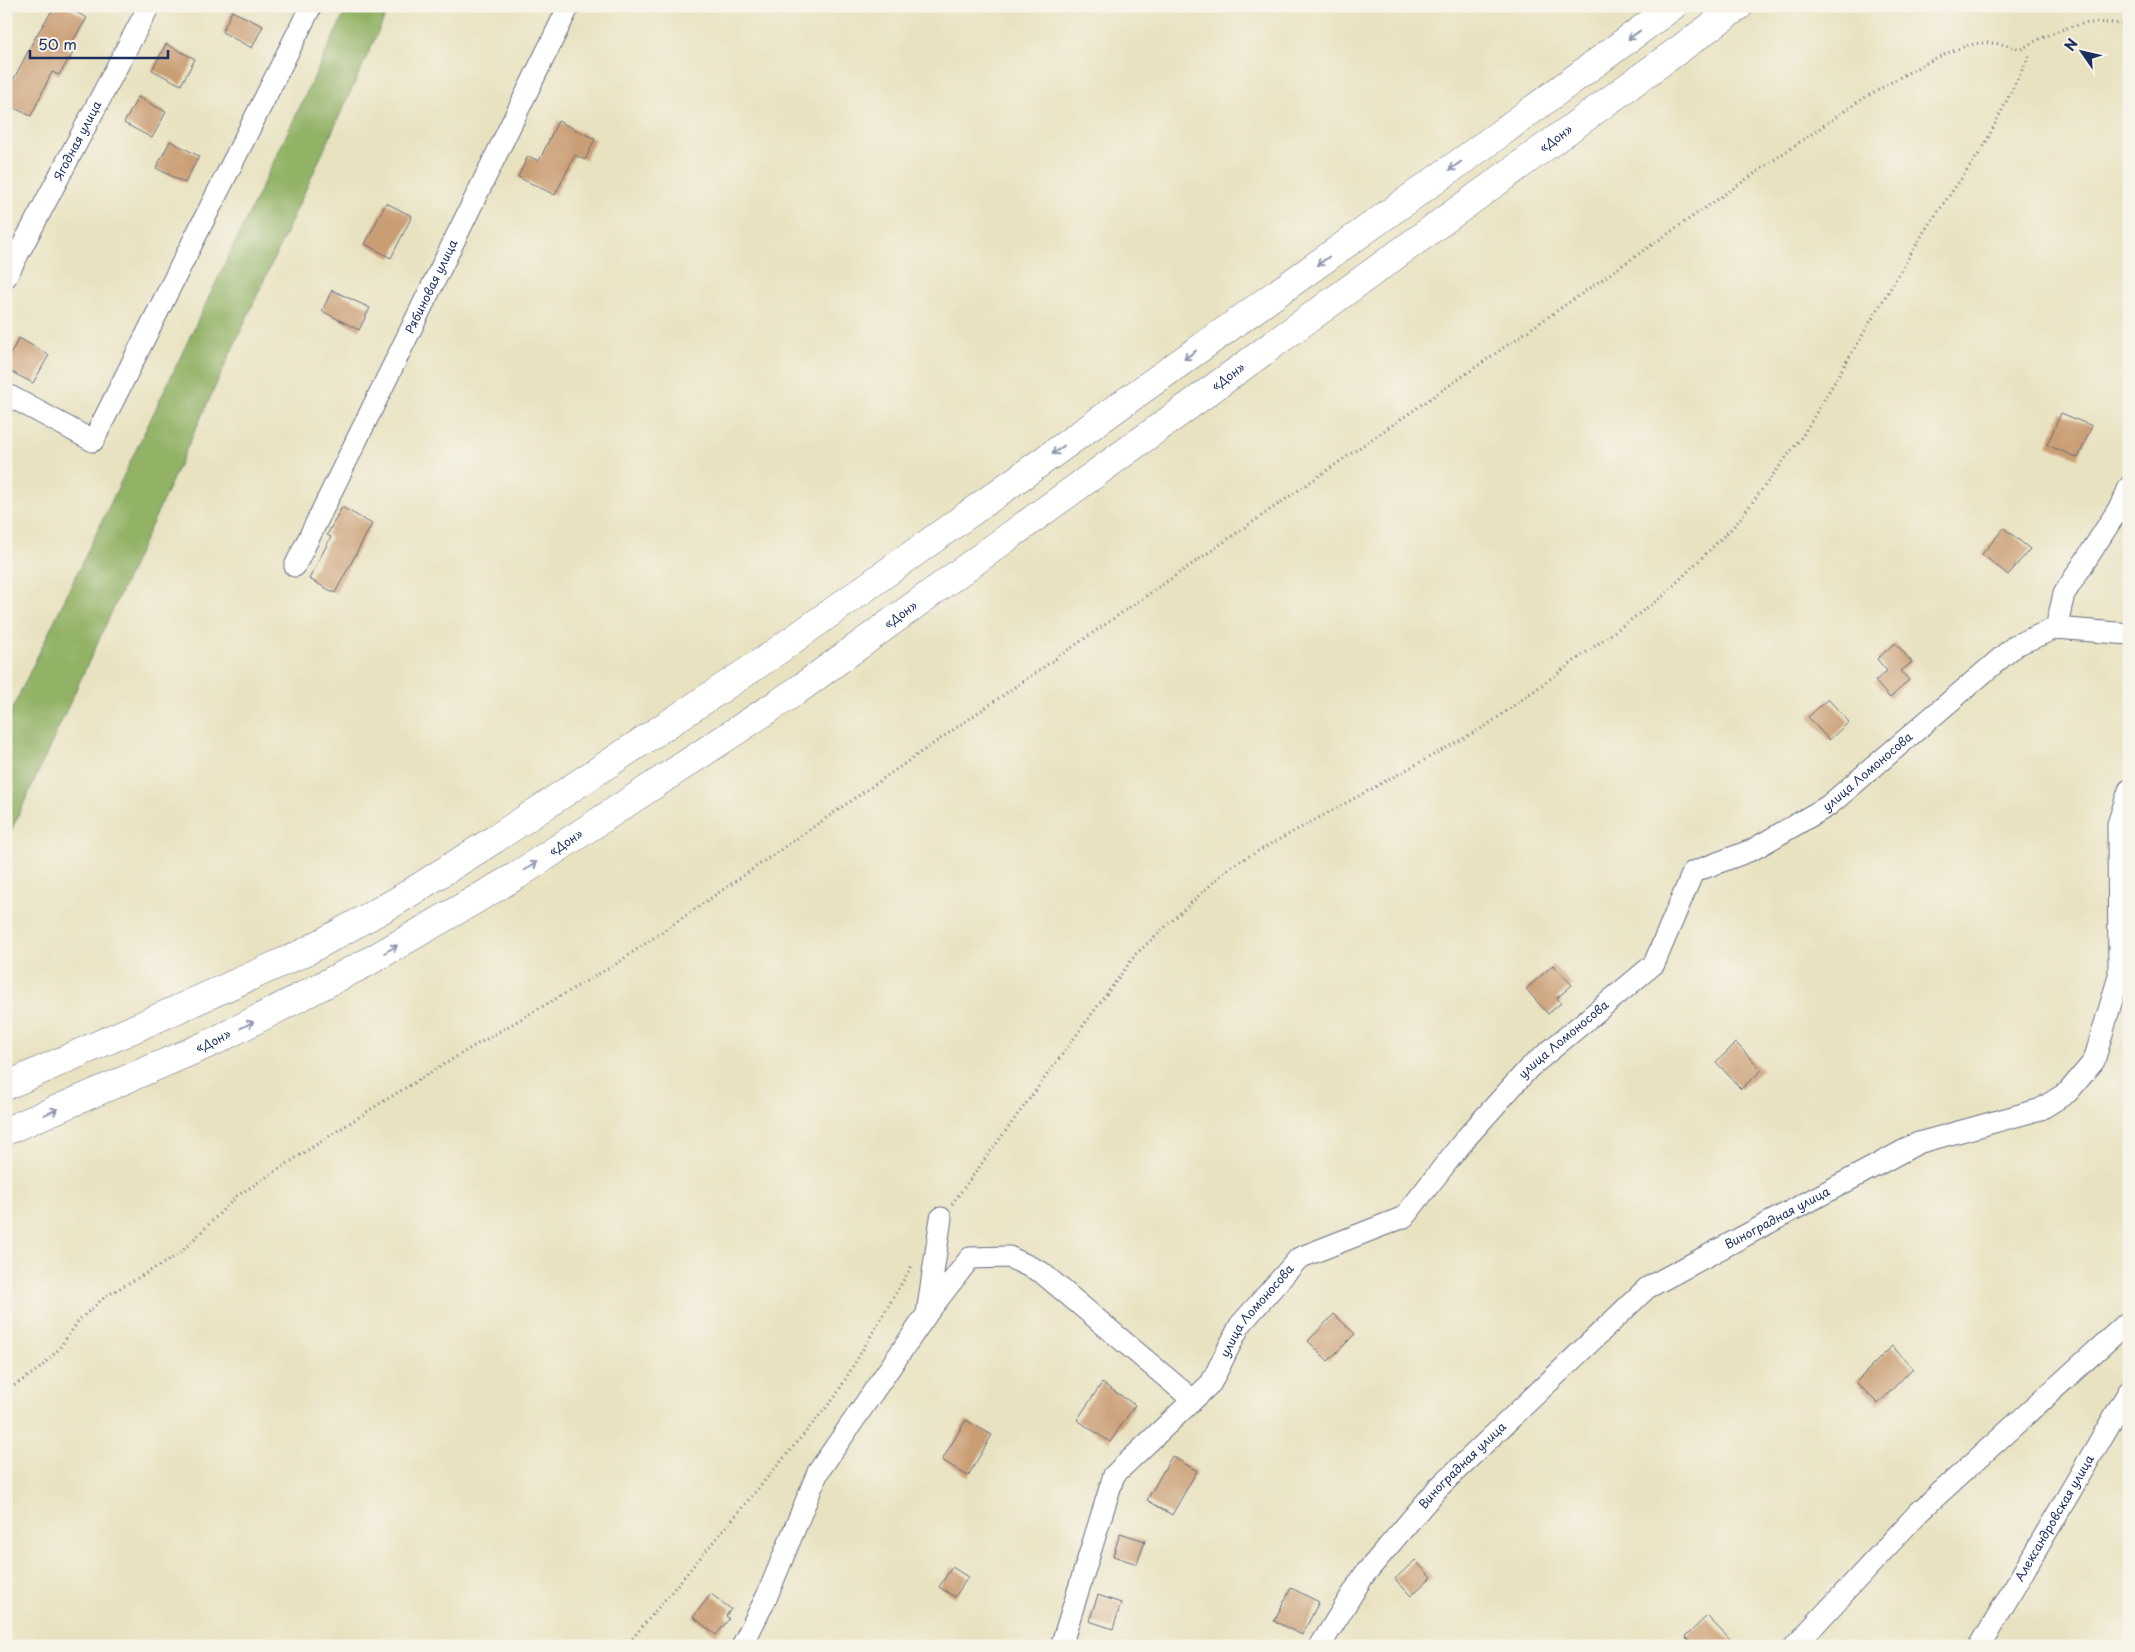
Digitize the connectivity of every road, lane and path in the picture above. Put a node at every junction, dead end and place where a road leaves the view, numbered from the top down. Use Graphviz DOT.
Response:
graph roads {
  1 [pos="149,6"];
  2 [pos="311,6"];
  3 [pos="569,6"];
  4 [pos="1673,6"];
  5 [pos="1740,6"];
  6 [pos="2129,26"];
  7 [pos="2029,56"];
  8 [pos="6,277"];
  9 [pos="6,394"];
  10 [pos="2129,487"];
  11 [pos="295,566"];
  12 [pos="2056,628"];
  13 [pos="2129,634"];
  14 [pos="2129,790"];
  15 [pos="6,1086"];
  16 [pos="6,1131"];
  17 [pos="941,1218"];
  18 [pos="918,1256"];
  19 [pos="927,1314"];
  20 [pos="2129,1321"];
  21 [pos="6,1391"];
  22 [pos="2129,1391"];
  23 [pos="1193,1400"];
  24 [pos="626,1646"];
  25 [pos="742,1646"];
  26 [pos="1061,1646"];
  27 [pos="1320,1646"];
  28 [pos="1795,1646"];
  29 [pos="1980,1646"];
  1 -- 8 [label="street, Ягодная улица"];
  2 -- 9 [label="street"];
  3 -- 11 [label="street, Рябиновая улица"];
  4 -- 15 [label="highway, one-way"];
  16 -- 5 [label="highway, «Дон», one-way"];
  6 -- 21 [label="path"];
  7 -- 17 [label="path"];
  10 -- 12 [label="street"];
  12 -- 13 [label="street"];
  12 -- 23 [label="street, улица Ломоносова"];
  14 -- 27 [label="street, Виноградная улица"];
  17 -- 19 [label="street"];
  18 -- 24 [label="path"];
  19 -- 23 [label="street"];
  19 -- 25 [label="street"];
  20 -- 28 [label="street"];
  22 -- 29 [label="street, Александровская улица"];
  23 -- 26 [label="street, улица Ломоносова"];
}
